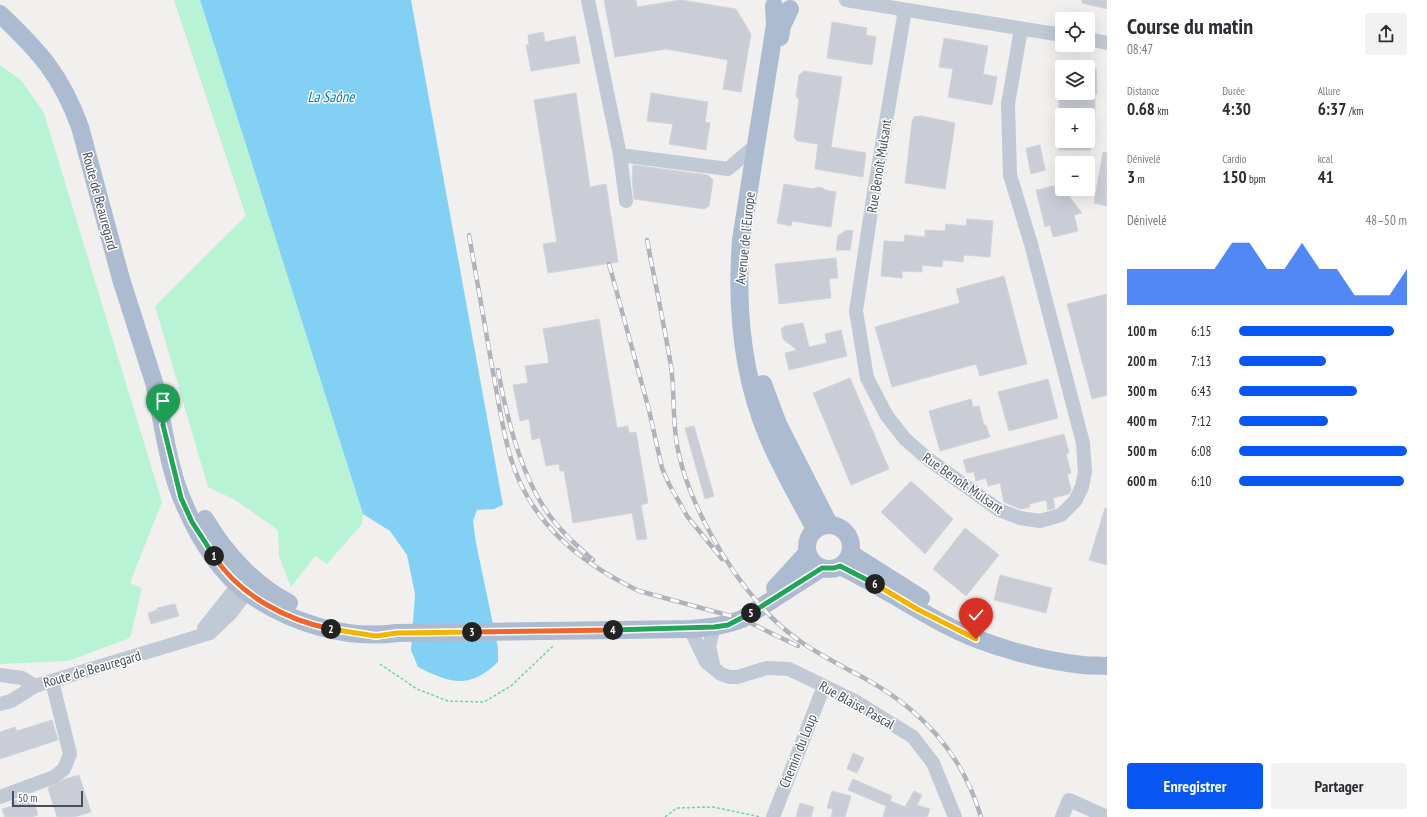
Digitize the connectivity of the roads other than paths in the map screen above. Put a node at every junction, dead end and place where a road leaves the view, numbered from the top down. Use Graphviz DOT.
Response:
graph roads {
  1 [pos="588,0"];
  2 [pos="846,0"];
  3 [pos="784,4"];
  4 [pos="905,10"];
  5 [pos="0,14"];
  6 [pos="1021,29"];
  7 [pos="1055,34"];
  8 [pos="1095,40"];
  9 [pos="1107,42"];
  10 [pos="756,145"];
  11 [pos="620,155"];
  12 [pos="626,201"];
  13 [pos="822,526"];
  14 [pos="807,553"];
  15 [pos="838,562"];
  16 [pos="247,585"];
  17 [pos="750,614"];
  18 [pos="714,627"];
  19 [pos="690,629"];
  20 [pos="1094,664"];
  21 [pos="715,668"];
  22 [pos="0,675"];
  23 [pos="52,681"];
  24 [pos="35,686"];
  25 [pos="824,686"];
  26 [pos="0,704"];
  27 [pos="0,796"];
  28 [pos="772,817"];
  29 [pos="956,817"];
  30 [pos="1062,817"];
  31 [pos="1107,817"];
  1 -- 11 [label="street"];
  2 -- 4 [label="street"];
  3 -- 10 [label="main road, Avenue de l'Europe"];
  3 -- 13 [label="main road, Avenue de l'Europe"];
  4 -- 6 [label="street"];
  4 -- 6 [label="street, Rue Benoît Mulsant"];
  5 -- 16 [label="main road, Route de Beauregard"];
  6 -- 7 [label="street"];
  8 -- 9 [label="street"];
  10 -- 11 [label="street"];
  10 -- 13 [label="main road, Avenue de l'Europe"];
  11 -- 12 [label="street"];
  13 -- 14 [label="main road"];
  13 -- 15 [label="main road"];
  14 -- 15 [label="main road"];
  14 -- 17 [label="main road"];
  15 -- 17 [label="main road"];
  15 -- 20 [label="main road"];
  16 -- 19 [label="main road"];
  16 -- 23 [label="street, Route de Beauregard"];
  17 -- 18 [label="main road"];
  18 -- 19 [label="main road"];
  18 -- 21 [label="street"];
  19 -- 21 [label="street, Rue Blaise Pascal"];
  21 -- 25 [label="street, Rue Blaise Pascal"];
  22 -- 24 [label="street"];
  23 -- 24 [label="street, Route de Beauregard"];
  23 -- 27 [label="street"];
  24 -- 26 [label="street, Route de Beauregard"];
  25 -- 28 [label="street, Chemin du Loup"];
  25 -- 29 [label="street, Rue Blaise Pascal"];
  30 -- 31 [label="street"];
}
